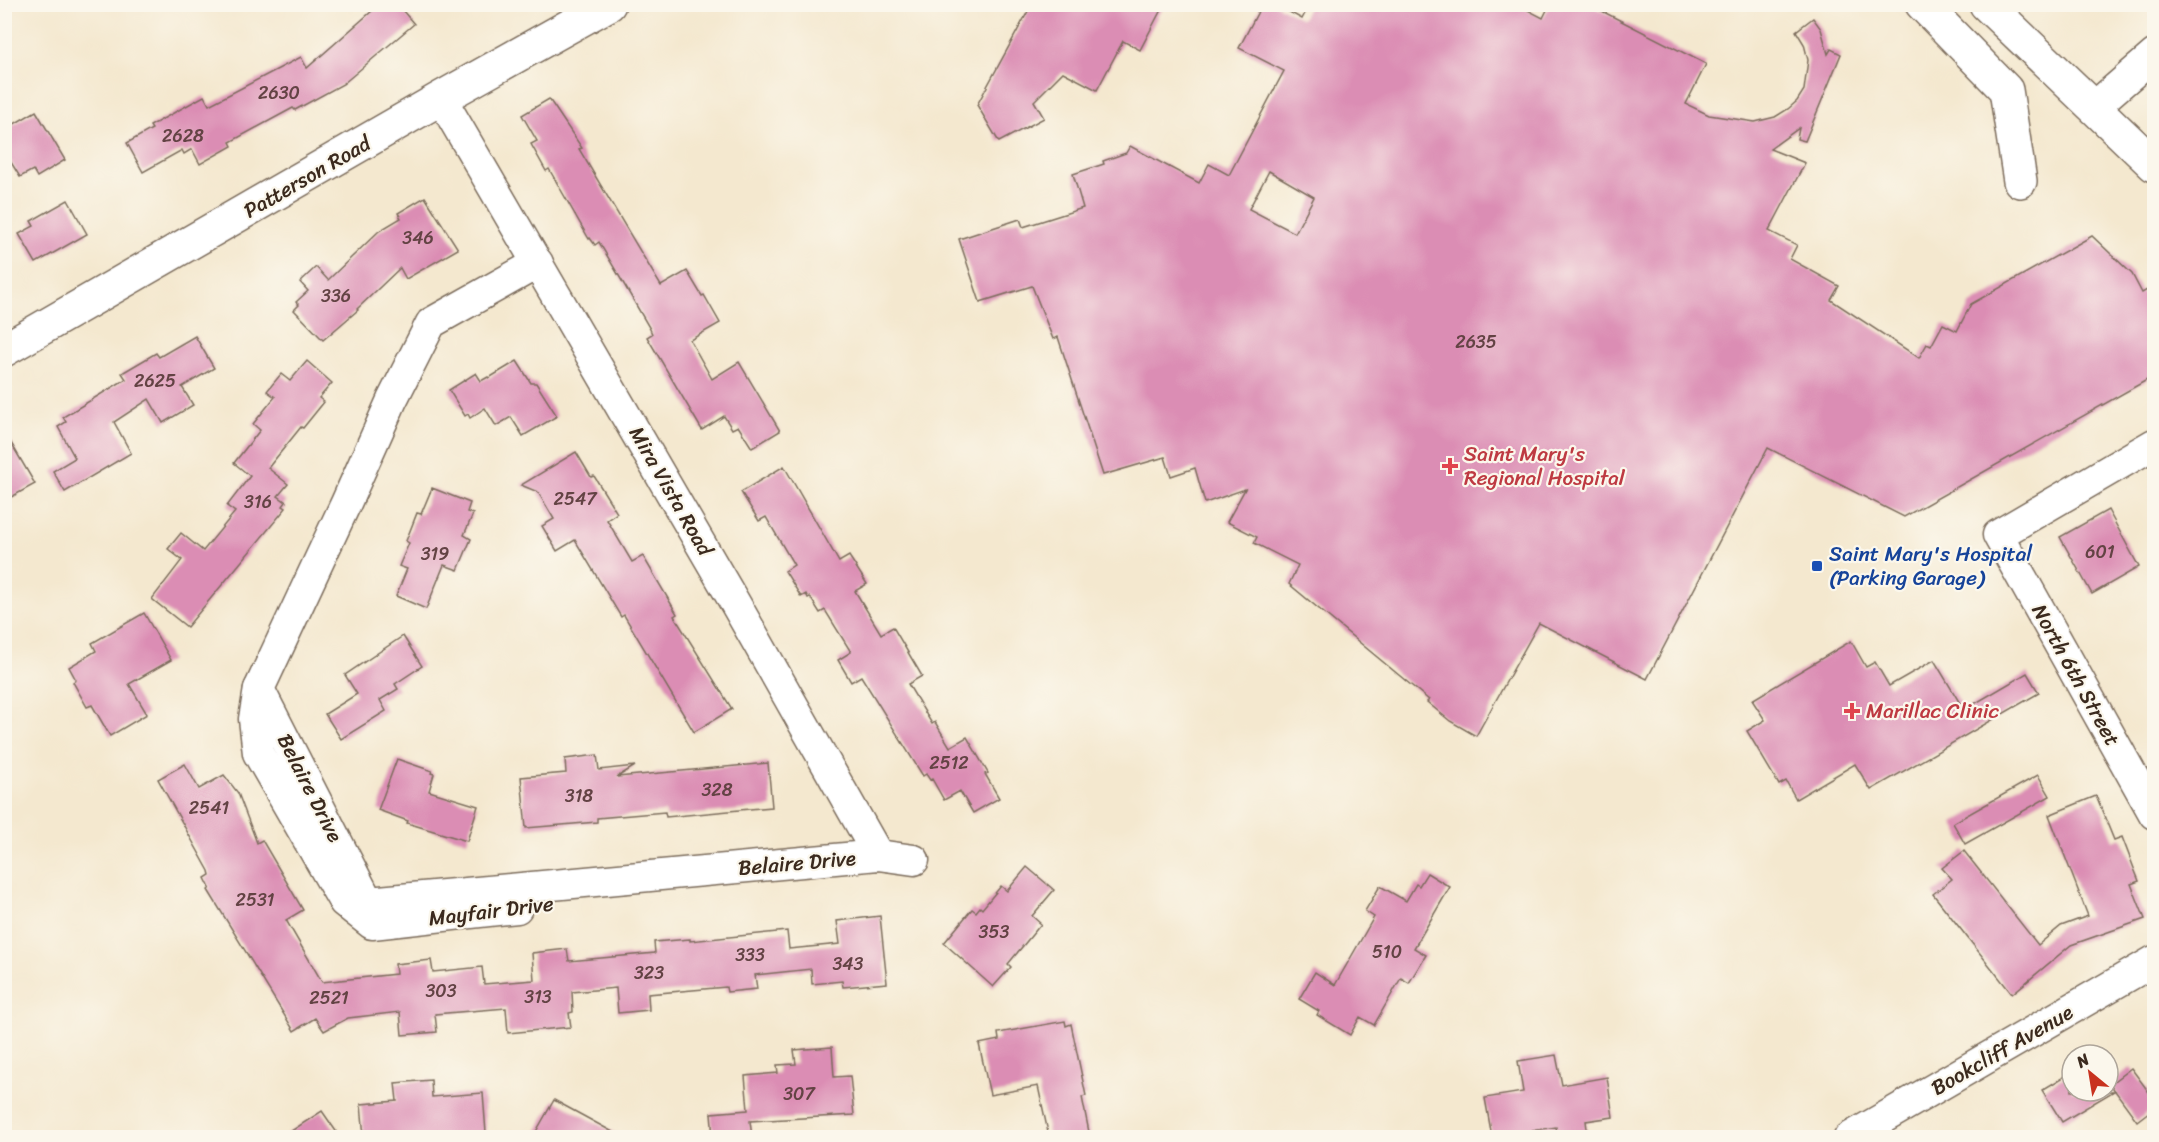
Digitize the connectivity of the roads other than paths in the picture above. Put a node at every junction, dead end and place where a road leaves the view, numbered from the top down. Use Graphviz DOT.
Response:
graph roads {
  1 [pos="609,4"];
  2 [pos="1922,4"];
  3 [pos="1986,4"];
  4 [pos="2154,55"];
  5 [pos="441,98"];
  6 [pos="2094,107"];
  7 [pos="2154,165"];
  8 [pos="2020,181"];
  9 [pos="538,263"];
  10 [pos="4,350"];
  11 [pos="2154,444"];
  12 [pos="2154,814"];
  13 [pos="878,855"];
  14 [pos="914,860"];
  15 [pos="2154,961"];
  16 [pos="1849,1137"];
  1 -- 5 [label="main road, Patterson Road"];
  2 -- 8 [label="main road"];
  3 -- 6 [label="main road"];
  4 -- 6 [label="street"];
  5 -- 9 [label="street, Mira Vista Road"];
  5 -- 10 [label="main road, Patterson Road"];
  6 -- 7 [label="main road"];
  9 -- 13 [label="street, Mira Vista Road"];
  9 -- 13 [label="street, Belaire Drive"];
  11 -- 12 [label="street, North 6th Street"];
  13 -- 14 [label="street"];
  15 -- 16 [label="street, Bookcliff Avenue"];
}
